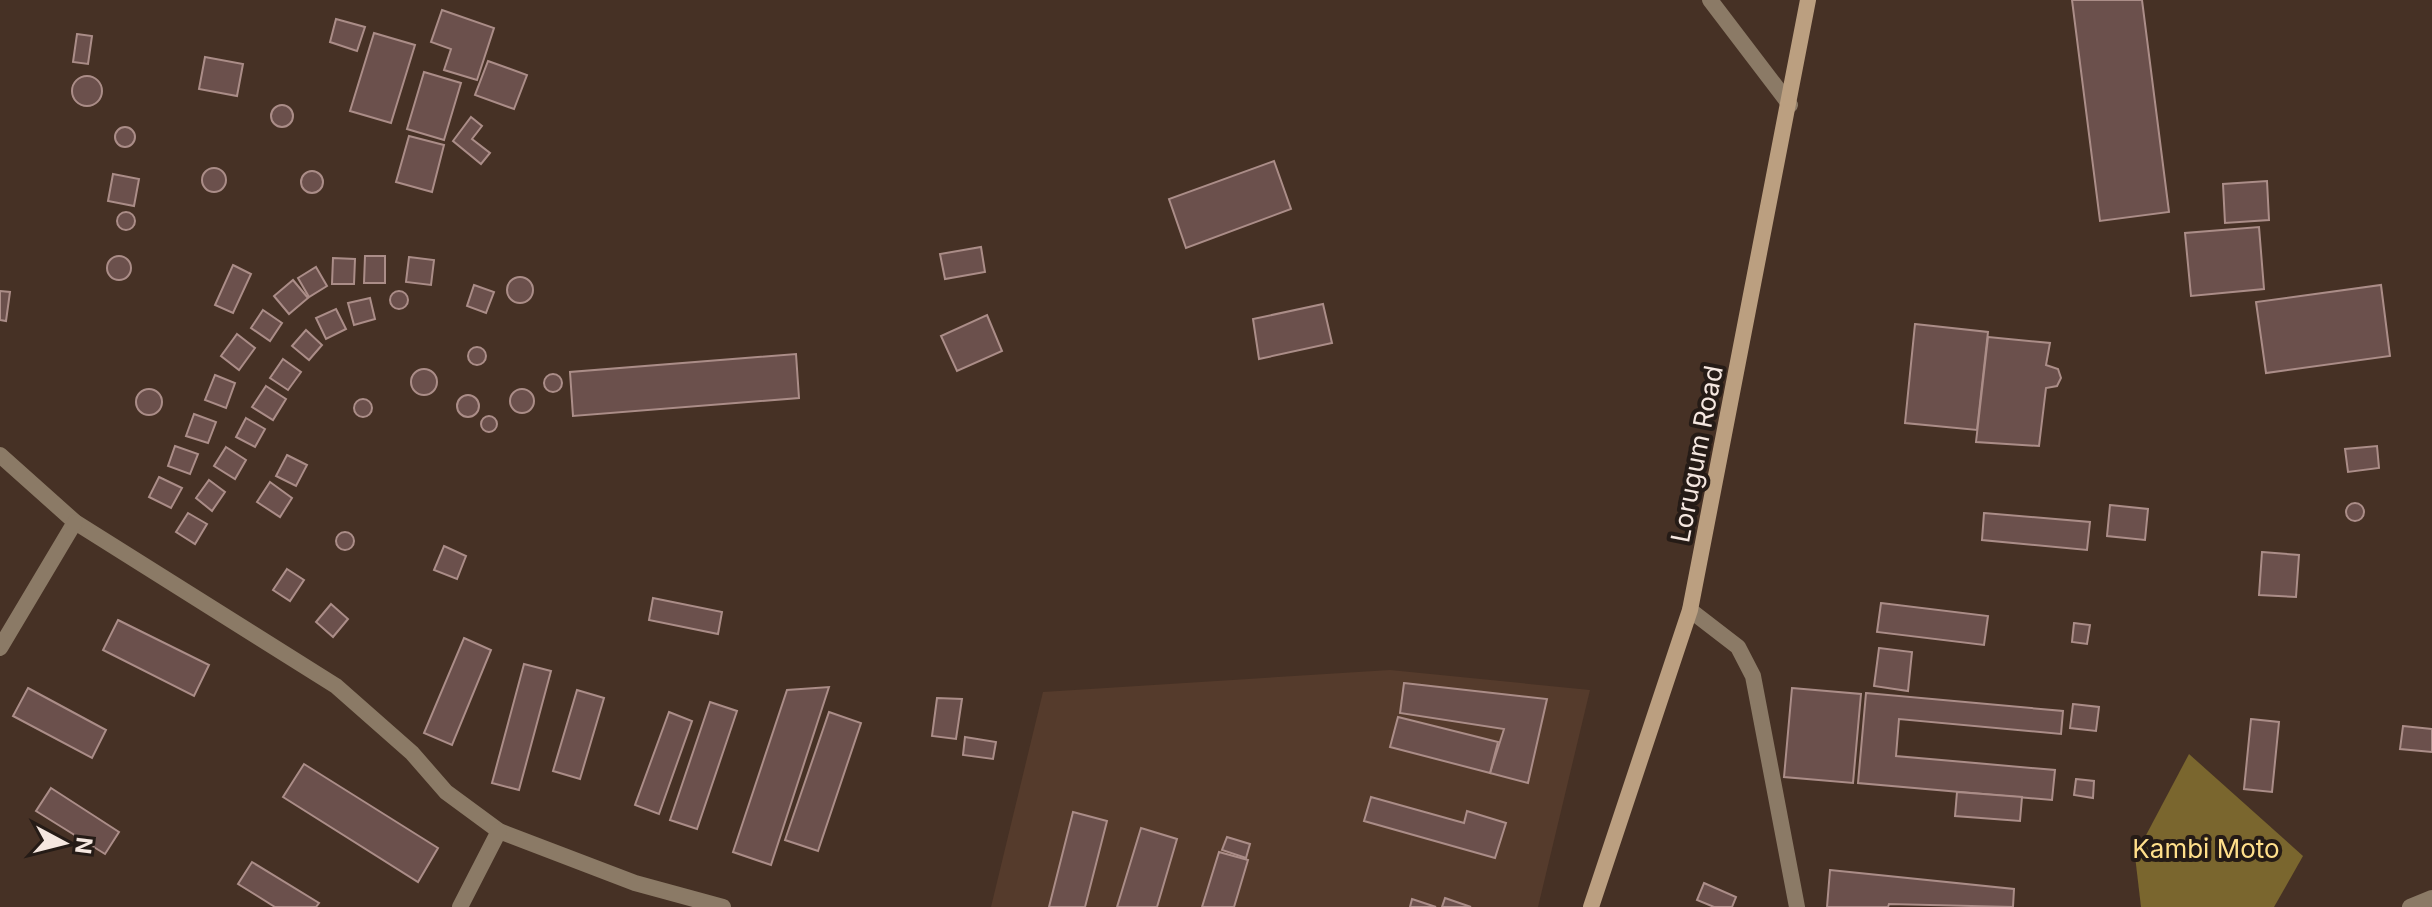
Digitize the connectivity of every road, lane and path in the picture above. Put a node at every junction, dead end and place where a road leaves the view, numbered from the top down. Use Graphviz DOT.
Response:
graph roads {
  1 [pos="1710,0"];
  2 [pos="1808,0"];
  3 [pos="1790,105"];
  4 [pos="0,455"];
  5 [pos="75,522"];
  6 [pos="1690,610"];
  7 [pos="0,648"];
  8 [pos="499,831"];
  9 [pos="2432,898"];
  10 [pos="675,901"];
  11 [pos="460,907"];
  12 [pos="723,907"];
  13 [pos="1591,907"];
  14 [pos="1797,907"];
  15 [pos="2410,907"];
  1 -- 3 [label="street"];
  2 -- 3 [label="main road, Lorugum Road"];
  3 -- 6 [label="main road, Lorugum Road"];
  4 -- 5 [label="street"];
  5 -- 7 [label="street"];
  5 -- 8 [label="street"];
  6 -- 13 [label="main road, Lorugum Road"];
  6 -- 14 [label="street"];
  8 -- 10 [label="street"];
  8 -- 11 [label="street"];
  9 -- 15 [label="street"];
  10 -- 12 [label="street"];
}
